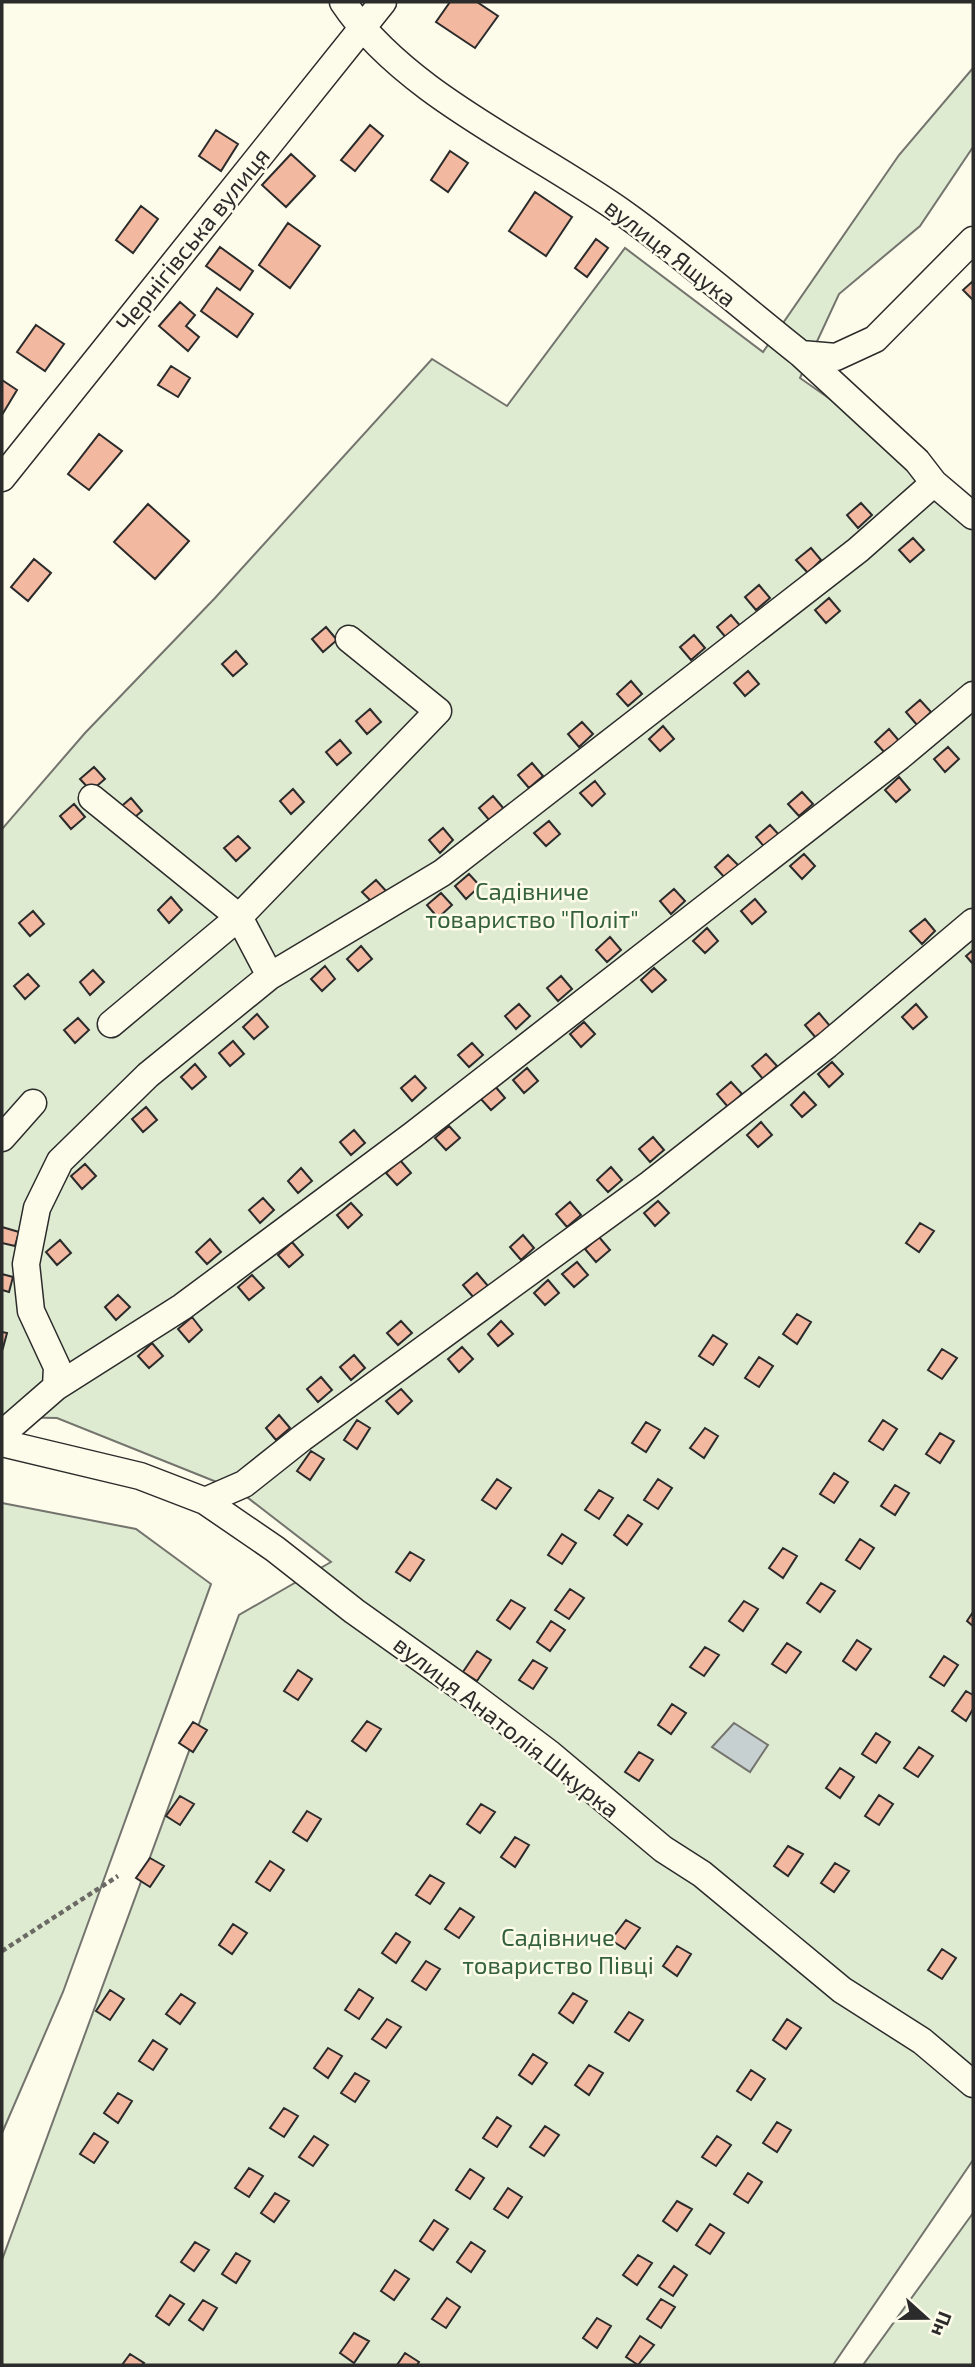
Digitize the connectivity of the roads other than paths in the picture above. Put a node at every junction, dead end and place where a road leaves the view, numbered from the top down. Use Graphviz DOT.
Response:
graph roads {
  1 [pos="343,2"];
  2 [pos="383,2"];
  3 [pos="361,29"];
  4 [pos="973,240"];
  5 [pos="801,354"];
  6 [pos="2,478"];
  7 [pos="934,483"];
  8 [pos="973,516"];
  9 [pos="349,639"];
  10 [pos="973,695"];
  11 [pos="92,799"];
  12 [pos="239,917"];
  13 [pos="973,922"];
  14 [pos="270,976"];
  15 [pos="111,1024"];
  16 [pos="33,1103"];
  17 [pos="2,1138"];
  18 [pos="56,1387"];
  19 [pos="2,1434"];
  20 [pos="2,1443"];
  21 [pos="205,1502"];
  22 [pos="973,2084"];
  1 -- 3 [label="street, вулиця Ящука"];
  2 -- 3 [label="street, Чернігівська вулиця"];
  3 -- 5 [label="street, вулиця Ящука"];
  3 -- 6 [label="street, Чернігівська вулиця"];
  4 -- 5 [label="street"];
  5 -- 7 [label="street, вулиця Ящука"];
  7 -- 8 [label="street, вулиця Ящука"];
  7 -- 14 [label="street"];
  9 -- 12 [label="street"];
  10 -- 18 [label="street"];
  11 -- 12 [label="street"];
  12 -- 14 [label="street"];
  12 -- 15 [label="street"];
  13 -- 21 [label="street"];
  14 -- 18 [label="street"];
  16 -- 17 [label="street"];
  18 -- 19 [label="street"];
  20 -- 21 [label="street, вулиця Анатолія Шкурка"];
  21 -- 22 [label="street, вулиця Анатолія Шкурка"];
}
